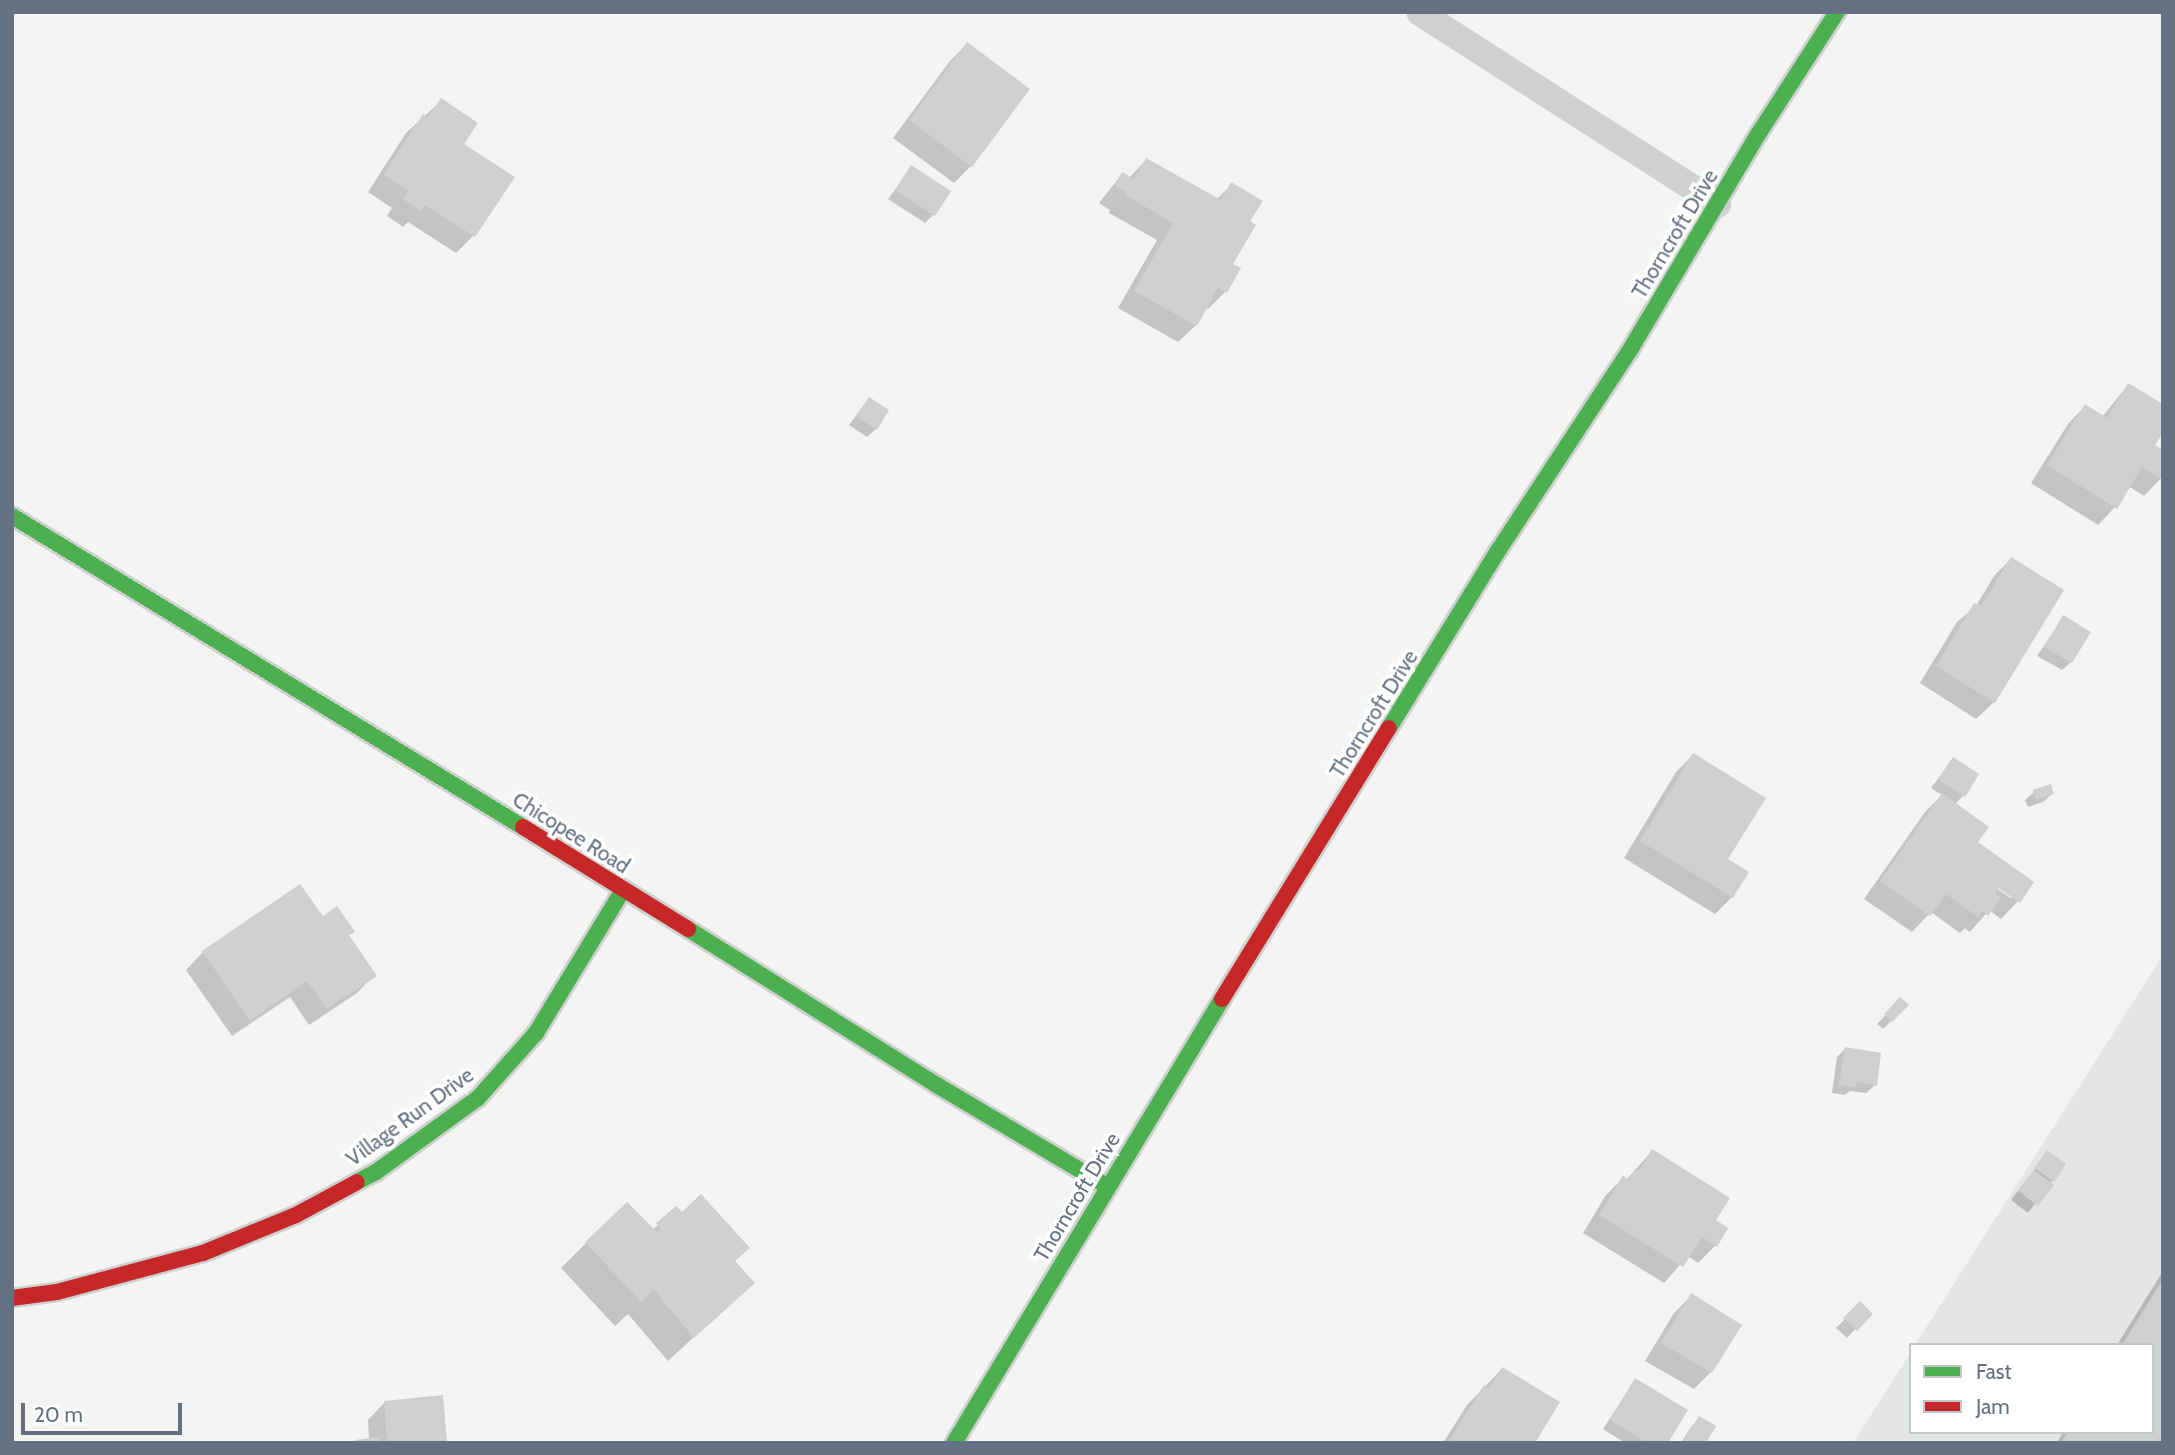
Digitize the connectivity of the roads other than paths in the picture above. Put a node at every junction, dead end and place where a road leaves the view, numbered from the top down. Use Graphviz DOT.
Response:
graph roads {
  1 [pos="1419,12"];
  2 [pos="1837,12"];
  3 [pos="1718,204"];
  4 [pos="12,516"];
  5 [pos="623,890"];
  6 [pos="1107,1186"];
  7 [pos="12,1298"];
  8 [pos="954,1443"];
  1 -- 3 [label="lane"];
  2 -- 3 [label="street, Thorncroft Drive"];
  3 -- 6 [label="street, Thorncroft Drive"];
  4 -- 5 [label="street, Chicopee Road"];
  5 -- 6 [label="street, Chicopee Road"];
  5 -- 7 [label="street, Village Run Drive"];
  6 -- 8 [label="street, Thorncroft Drive"];
}
